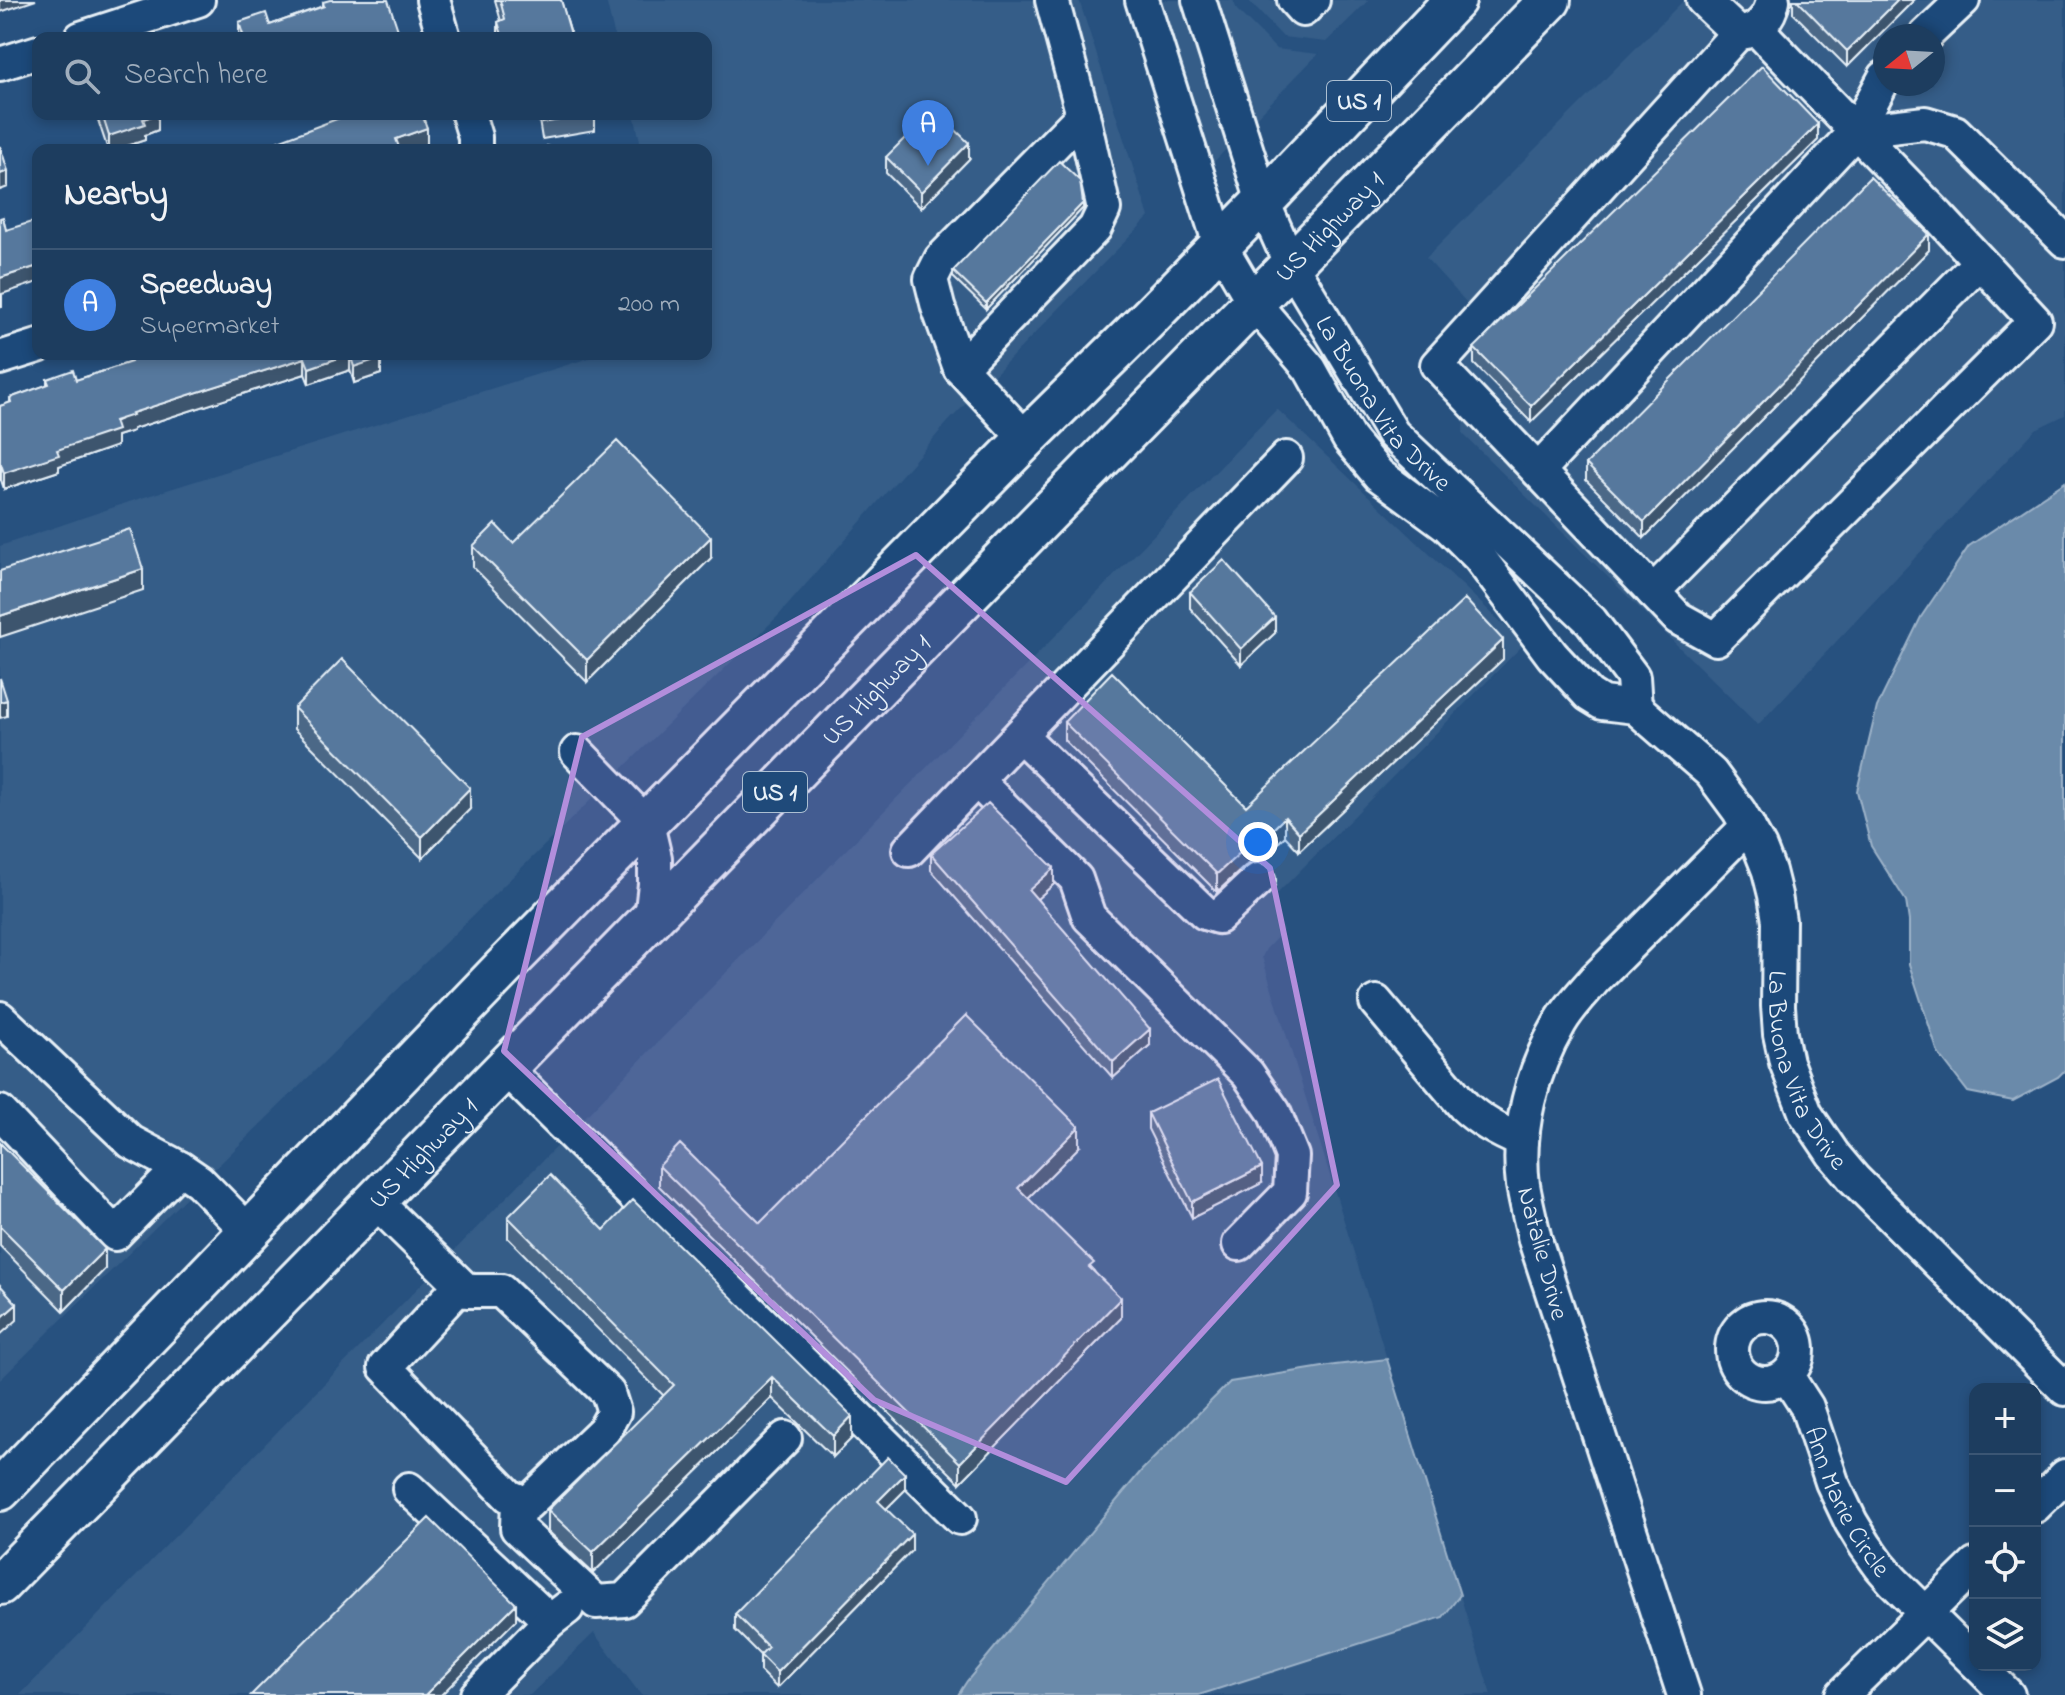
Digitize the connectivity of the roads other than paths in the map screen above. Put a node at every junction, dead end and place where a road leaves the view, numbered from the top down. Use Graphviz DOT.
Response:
graph roads {
  1 [pos="198,0"];
  2 [pos="433,0"];
  3 [pos="1052,0"];
  4 [pos="1142,0"];
  5 [pos="1199,0"];
  6 [pos="1294,0"];
  7 [pos="1313,0"];
  8 [pos="1455,0"];
  9 [pos="1550,0"];
  10 [pos="1703,0"];
  11 [pos="1773,0"];
  12 [pos="1963,0"];
  13 [pos="1938,24"];
  14 [pos="1747,30"];
  15 [pos="99,32"];
  16 [pos="442,32"];
  17 [pos="32,54"];
  18 [pos="0,64"];
  19 [pos="1875,96"];
  20 [pos="1083,115"];
  21 [pos="470,120"];
  22 [pos="1856,131"];
  23 [pos="475,144"];
  24 [pos="1263,202"];
  25 [pos="2065,241"];
  26 [pos="1220,245"];
  27 [pos="1980,262"];
  28 [pos="1291,265"];
  29 [pos="1254,303"];
  30 [pos="32,348"];
  31 [pos="0,358"];
  32 [pos="960,368"];
  33 [pos="1026,439"];
  34 [pos="1286,458"];
  35 [pos="1538,471"];
  36 [pos="1481,537"];
  37 [pos="1653,592"];
  38 [pos="1635,707"];
  39 [pos="1020,735"];
  40 [pos="577,752"];
  41 [pos="976,780"];
  42 [pos="647,824"];
  43 [pos="1748,826"];
  44 [pos="909,850"];
  45 [pos="1258,880"];
  46 [pos="651,919"];
  47 [pos="1376,1002"];
  48 [pos="0,1018"];
  49 [pos="505,1068"];
  50 [pos="0,1112"];
  51 [pos="1522,1141"];
  52 [pos="180,1168"];
  53 [pos="375,1201"];
  54 [pos="249,1232"];
  55 [pos="1239,1244"];
  56 [pos="461,1285"];
  57 [pos="1787,1376"];
  58 [pos="2065,1389"];
  59 [pos="785,1438"];
  60 [pos="2065,1476"];
  61 [pos="409,1489"];
  62 [pos="0,1490"];
  63 [pos="518,1500"];
  64 [pos="2041,1500"];
  65 [pos="960,1518"];
  66 [pos="1969,1571"];
  67 [pos="0,1584"];
  68 [pos="586,1592"];
  69 [pos="1927,1614"];
  70 [pos="550,1621"];
  71 [pos="1969,1657"];
  72 [pos="1983,1671"];
  73 [pos="477,1695"];
  74 [pos="1684,1695"];
  75 [pos="1842,1695"];
  76 [pos="2008,1695"];
  1 -- 15 [label="street"];
  2 -- 16 [label="street"];
  3 -- 20 [label="street"];
  4 -- 26 [label="street, La Buona Vita Drive"];
  5 -- 24 [label="street, La Buona Vita Drive"];
  6 -- 7 [label="street"];
  8 -- 24 [label="main road, US 1"];
  9 -- 28 [label="main road, US Highway 1 / US 1"];
  10 -- 14 [label="street"];
  11 -- 14 [label="street"];
  12 -- 13 [label="street"];
  14 -- 22 [label="street"];
  14 -- 35 [label="street"];
  17 -- 18 [label="street"];
  19 -- 22 [label="street"];
  20 -- 32 [label="street"];
  20 -- 32 [label="street"];
  21 -- 23 [label="street"];
  22 -- 25 [label="street"];
  22 -- 27 [label="street"];
  22 -- 35 [label="street"];
  24 -- 26 [label="main road, US 1"];
  24 -- 28 [label="street, La Buona Vita Drive"];
  26 -- 29 [label="street, La Buona Vita Drive"];
  26 -- 33 [label="main road, US 1"];
  27 -- 37 [label="street"];
  27 -- 37 [label="street"];
  28 -- 29 [label="main road, US Highway 1 / US 1"];
  28 -- 36 [label="street, La Buona Vita Drive"];
  29 -- 36 [label="street, La Buona Vita Drive"];
  29 -- 46 [label="main road, US Highway 1 / US 1"];
  30 -- 31 [label="street"];
  32 -- 33 [label="street"];
  33 -- 42 [label="main road, US 1"];
  34 -- 39 [label="street"];
  35 -- 37 [label="street"];
  36 -- 38 [label="street, La Buona Vita Drive"];
  36 -- 38 [label="street, La Buona Vita Drive"];
  38 -- 43 [label="street, La Buona Vita Drive"];
  39 -- 41 [label="street"];
  39 -- 45 [label="street"];
  40 -- 42 [label="street"];
  41 -- 44 [label="street"];
  41 -- 55 [label="street"];
  42 -- 46 [label="street"];
  42 -- 54 [label="main road, US 1"];
  43 -- 51 [label="street, Natalie Drive"];
  43 -- 58 [label="street, La Buona Vita Drive"];
  46 -- 49 [label="main road, US Highway 1 / US 1"];
  47 -- 51 [label="street"];
  48 -- 52 [label="street"];
  49 -- 53 [label="main road, US Highway 1 / US 1"];
  49 -- 65 [label="street"];
  50 -- 52 [label="street"];
  51 -- 74 [label="street, Natalie Drive"];
  52 -- 54 [label="street"];
  53 -- 56 [label="street"];
  53 -- 67 [label="main road, US Highway 1 / US 1"];
  54 -- 62 [label="main road, US 1"];
  56 -- 63 [label="street"];
  56 -- 63 [label="street"];
  57 -- 69 [label="street, Ann Marie Circle"];
  59 -- 68 [label="street"];
  60 -- 64 [label="street"];
  61 -- 70 [label="street"];
  63 -- 68 [label="street"];
  66 -- 69 [label="street"];
  68 -- 70 [label="street"];
  69 -- 71 [label="street, Ann Marie Circle"];
  69 -- 75 [label="street"];
  70 -- 73 [label="street"];
  72 -- 76 [label="street, Ann Marie Circle"];
}
